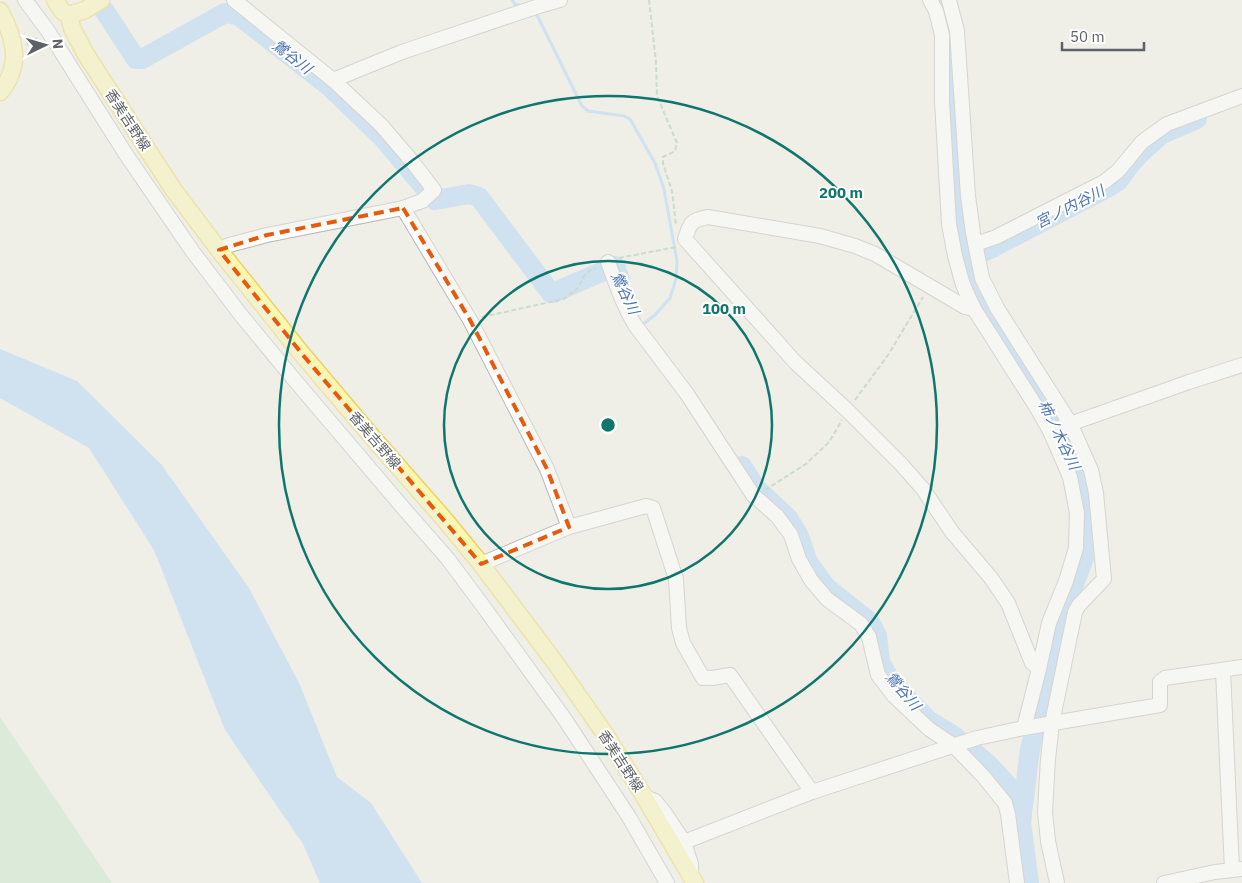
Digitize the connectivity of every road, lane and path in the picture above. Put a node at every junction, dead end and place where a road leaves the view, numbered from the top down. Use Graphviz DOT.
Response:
graph roads {
  1 [pos="25,0"];
  2 [pos="55,0"];
  3 [pos="101,0"];
  4 [pos="234,0"];
  5 [pos="560,0"];
  6 [pos="650,0"];
  7 [pos="930,0"];
  8 [pos="949,0"];
  9 [pos="0,11"];
  10 [pos="69,15"];
  11 [pos="42,35"];
  12 [pos="26,46"];
  13 [pos="333,80"];
  14 [pos="0,92"];
  15 [pos="1242,96"];
  16 [pos="403,208"];
  17 [pos="969,241"];
  18 [pos="680,243"];
  19 [pos="219,250"];
  20 [pos="610,266"];
  21 [pos="585,275"];
  22 [pos="930,287"];
  23 [pos="974,309"];
  24 [pos="470,320"];
  25 [pos="1242,365"];
  26 [pos="847,410"];
  27 [pos="1068,424"];
  28 [pos="1051,431"];
  29 [pos="762,491"];
  30 [pos="569,527"];
  31 [pos="481,564"];
  32 [pos="1242,667"];
  33 [pos="1039,669"];
  34 [pos="1224,671"];
  35 [pos="1036,725"];
  36 [pos="956,744"];
  37 [pos="812,792"];
  38 [pos="644,796"];
  39 [pos="684,842"];
  40 [pos="1237,870"];
  41 [pos="1215,877"];
  42 [pos="693,880"];
  43 [pos="667,883"];
  44 [pos="1018,883"];
  45 [pos="1057,883"];
  46 [pos="1164,883"];
  1 -- 43 [label="street"];
  2 -- 10 [label="main road, 香美吉野線"];
  3 -- 10 [label="main road"];
  4 -- 13 [label="street"];
  5 -- 13 [label="street"];
  6 -- 18 [label="path"];
  7 -- 17 [label="street"];
  8 -- 17 [label="street"];
  9 -- 14 [label="main road"];
  10 -- 19 [label="main road, 香美吉野線"];
  11 -- 12 [label="path"];
  13 -- 16 [label="street"];
  15 -- 17 [label="street"];
  16 -- 19 [label="street"];
  16 -- 24 [label="street"];
  17 -- 23 [label="street"];
  17 -- 27 [label="street"];
  18 -- 20 [label="path"];
  18 -- 22 [label="street"];
  18 -- 26 [label="street"];
  19 -- 31 [label="main road, 香美吉野線"];
  20 -- 36 [label="street"];
  21 -- 24 [label="path"];
  22 -- 23 [label="street"];
  22 -- 26 [label="path"];
  23 -- 28 [label="street"];
  24 -- 30 [label="street"];
  25 -- 27 [label="street"];
  26 -- 29 [label="path"];
  26 -- 33 [label="street"];
  27 -- 28 [label="street"];
  27 -- 35 [label="street"];
  28 -- 33 [label="street"];
  30 -- 31 [label="street"];
  30 -- 37 [label="street"];
  31 -- 38 [label="main road, 香美吉野線"];
  32 -- 34 [label="street"];
  33 -- 35 [label="street"];
  34 -- 35 [label="street"];
  34 -- 40 [label="street"];
  35 -- 36 [label="street"];
  35 -- 45 [label="street"];
  36 -- 37 [label="street"];
  36 -- 44 [label="street"];
  37 -- 39 [label="street"];
  38 -- 39 [label="street"];
  38 -- 42 [label="main road, 香美吉野線"];
  39 -- 42 [label="street"];
  40 -- 41 [label="street"];
  41 -- 46 [label="street"];
}
